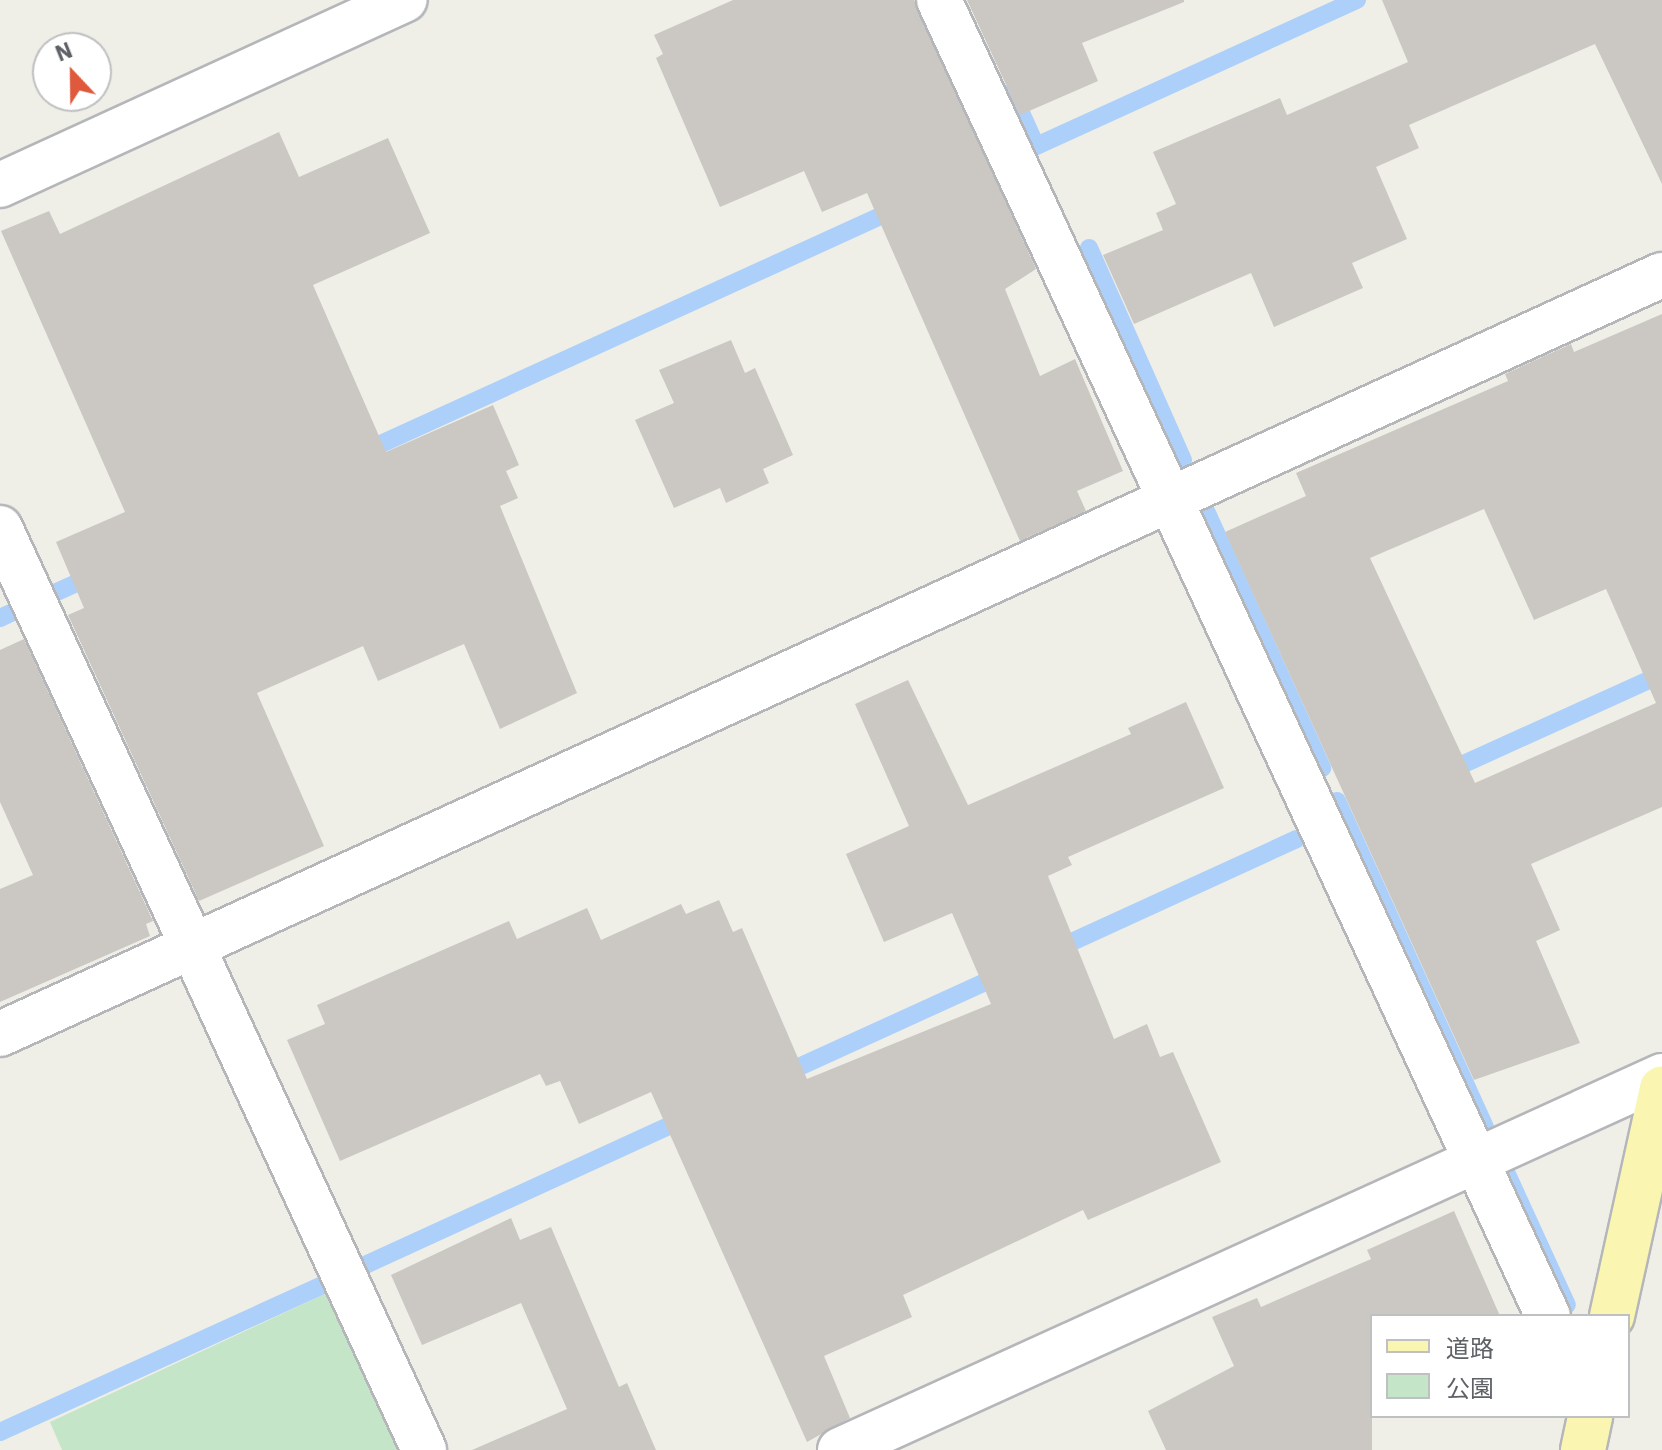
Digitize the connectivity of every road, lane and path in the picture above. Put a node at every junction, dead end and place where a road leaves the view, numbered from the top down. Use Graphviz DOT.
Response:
graph roads {
  1 [pos="405,0"];
  2 [pos="939,0"];
  3 [pos="0,185"];
  4 [pos="1662,275"];
  5 [pos="1170,501"];
  6 [pos="0,528"];
  7 [pos="192,946"];
  8 [pos="0,1034"];
  9 [pos="1662,1076"];
  10 [pos="1662,1088"];
  11 [pos="1475,1161"];
  12 [pos="1547,1314"];
  13 [pos="1612,1314"];
  14 [pos="424,1450"];
  15 [pos="840,1450"];
  1 -- 3 [label="street"];
  2 -- 5 [label="street"];
  4 -- 5 [label="street"];
  5 -- 7 [label="street"];
  5 -- 11 [label="street"];
  6 -- 7 [label="street"];
  7 -- 8 [label="street"];
  7 -- 14 [label="street"];
  9 -- 11 [label="street"];
  10 -- 13 [label="main road"];
  11 -- 12 [label="street"];
  11 -- 15 [label="street"];
}
